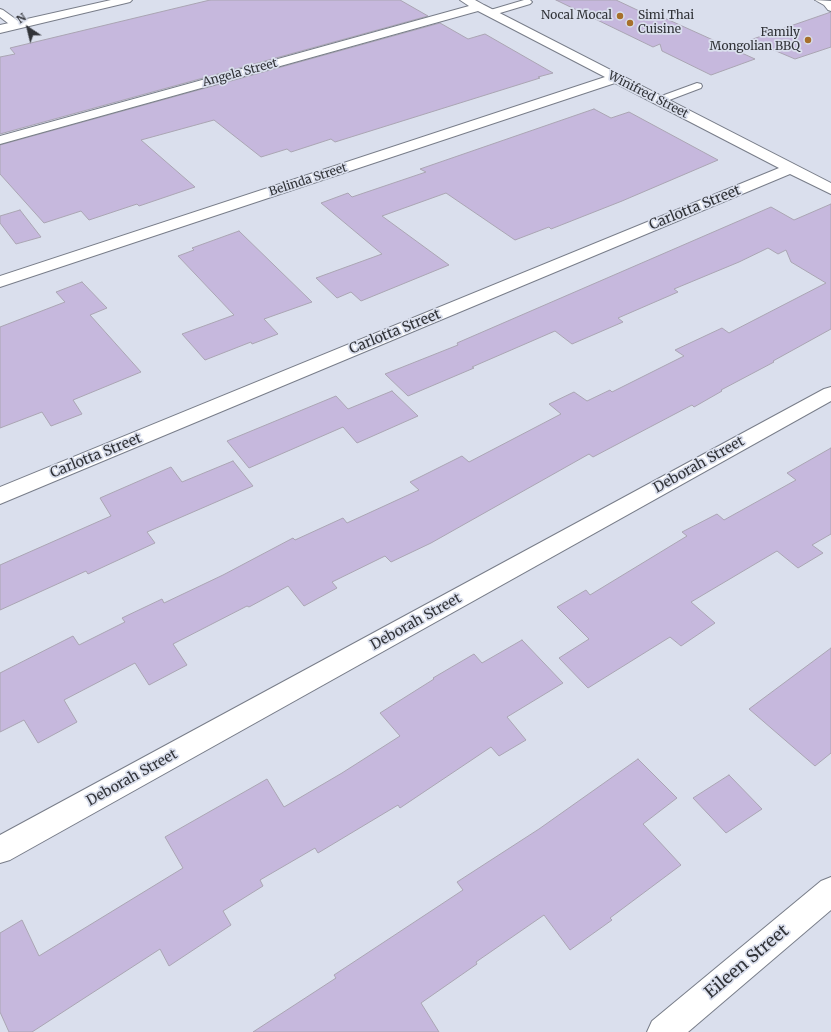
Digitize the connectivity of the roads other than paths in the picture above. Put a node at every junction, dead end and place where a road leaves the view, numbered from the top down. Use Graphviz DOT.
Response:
graph roads {
  1 [pos="126,0"];
  2 [pos="466,0"];
  3 [pos="820,0"];
  4 [pos="527,2"];
  5 [pos="831,8"];
  6 [pos="485,10"];
  7 [pos="0,12"];
  8 [pos="16,26"];
  9 [pos="0,29"];
  10 [pos="616,78"];
  11 [pos="697,86"];
  12 [pos="660,100"];
  13 [pos="0,140"];
  14 [pos="791,168"];
  15 [pos="831,189"];
  16 [pos="0,282"];
  17 [pos="831,393"];
  18 [pos="0,496"];
  19 [pos="0,850"];
  20 [pos="831,891"];
  21 [pos="663,1032"];
  1 -- 8 [label="street"];
  2 -- 6 [label="street, Winifred Street"];
  3 -- 5 [label="lane"];
  4 -- 6 [label="lane"];
  6 -- 10 [label="street, Winifred Street"];
  6 -- 13 [label="street, Angela Street"];
  7 -- 8 [label="lane"];
  8 -- 9 [label="street"];
  10 -- 12 [label="street, Winifred Street"];
  10 -- 16 [label="street, Belinda Street"];
  11 -- 12 [label="lane"];
  12 -- 14 [label="street, Winifred Street"];
  14 -- 15 [label="street, Winifred Street"];
  14 -- 18 [label="street, Carlotta Street"];
  17 -- 19 [label="street, Deborah Street"];
  20 -- 21 [label="street, Eileen Street"];
}
